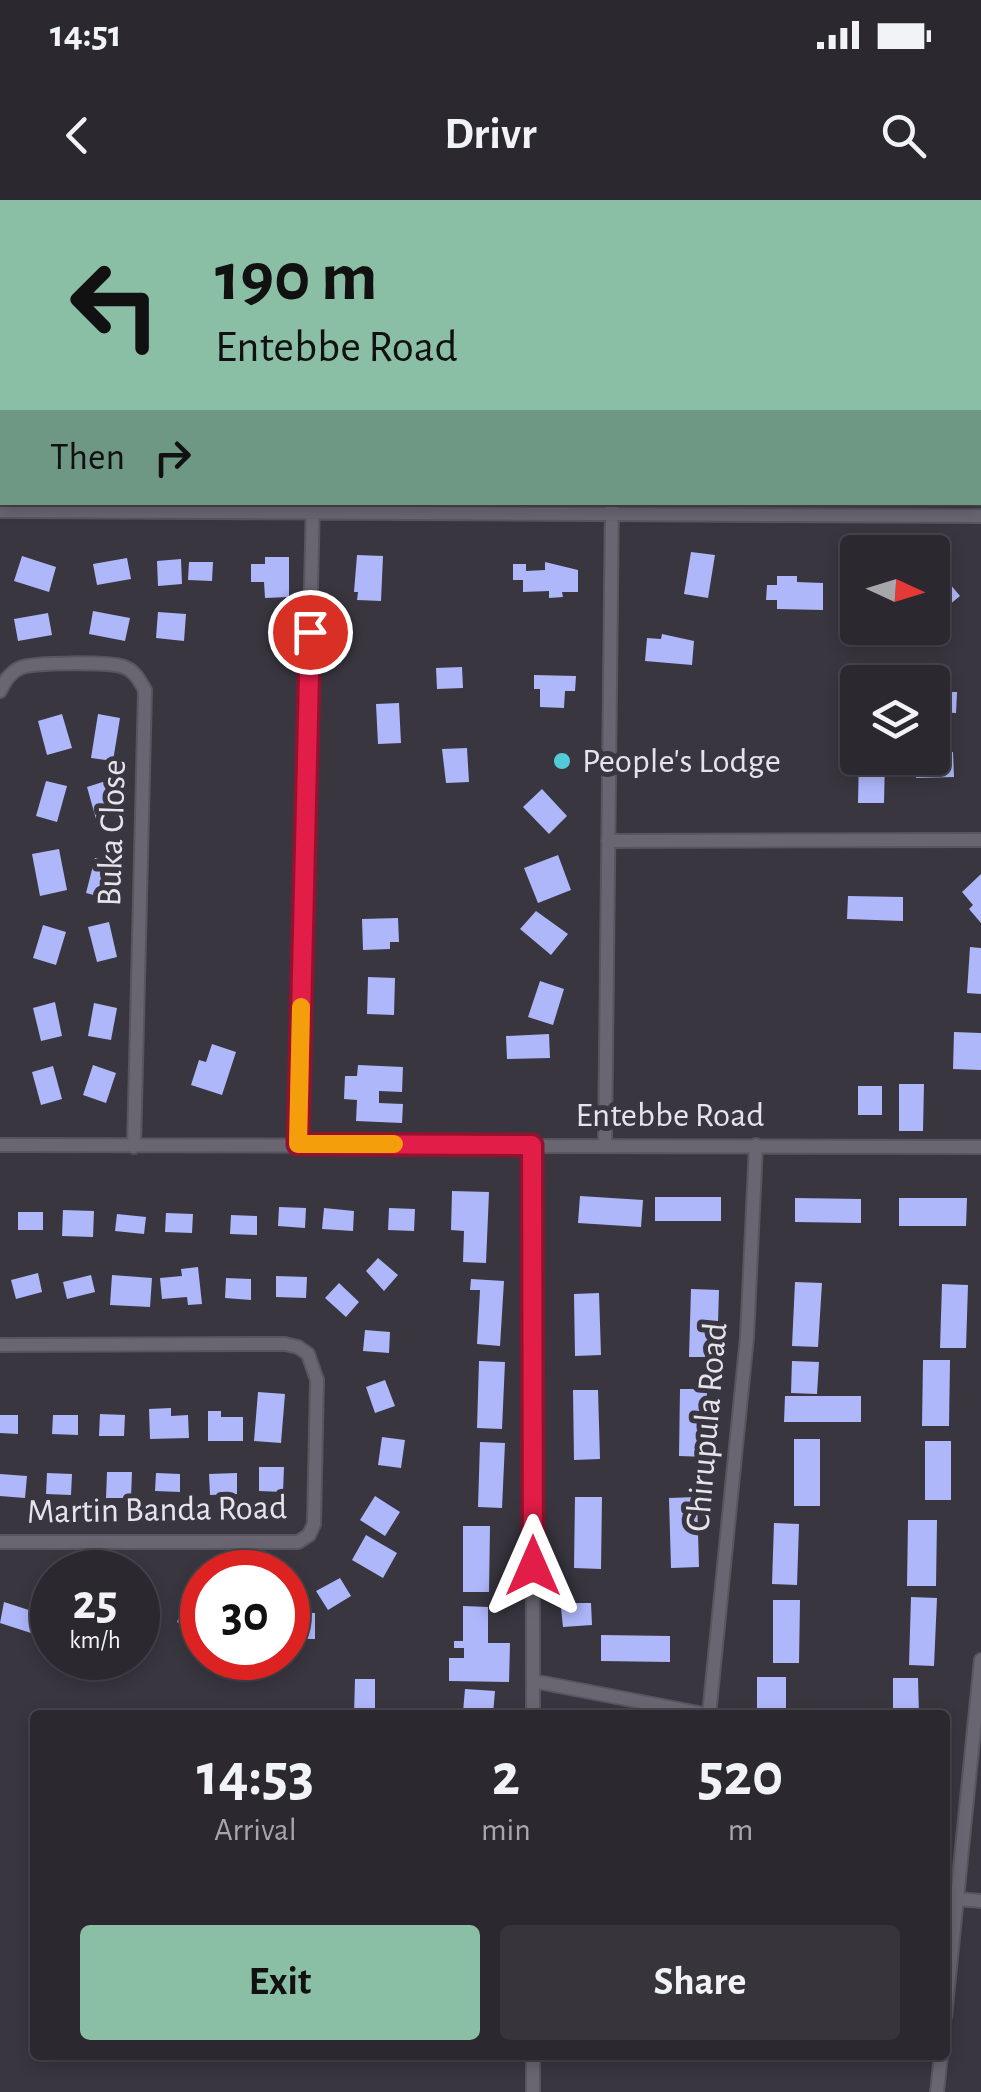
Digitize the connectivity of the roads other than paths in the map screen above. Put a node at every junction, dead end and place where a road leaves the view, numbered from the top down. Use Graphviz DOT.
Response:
graph roads {
  1 [pos="312,508"];
  2 [pos="612,508"];
  3 [pos="0,511"];
  4 [pos="981,516"];
  5 [pos="0,691"];
  6 [pos="981,840"];
  7 [pos="608,841"];
  8 [pos="298,1144"];
  9 [pos="756,1144"];
  10 [pos="0,1145"];
  11 [pos="532,1145"];
  12 [pos="605,1145"];
  13 [pos="134,1146"];
  14 [pos="981,1148"];
  15 [pos="0,1345"];
  16 [pos="0,1542"];
  17 [pos="981,1660"];
  18 [pos="534,1681"];
  19 [pos="534,1710"];
  20 [pos="683,1710"];
  21 [pos="710,1710"];
  22 [pos="957,1899"];
  23 [pos="981,1902"];
  24 [pos="950,1968"];
  25 [pos="533,2060"];
  26 [pos="941,2060"];
  27 [pos="533,2092"];
  28 [pos="938,2092"];
  1 -- 2 [label="street"];
  1 -- 3 [label="street"];
  1 -- 8 [label="street"];
  2 -- 4 [label="street"];
  2 -- 7 [label="street"];
  5 -- 13 [label="street, Buka Close"];
  6 -- 7 [label="street"];
  7 -- 12 [label="street"];
  8 -- 11 [label="street, Entebbe Road"];
  8 -- 13 [label="street, Entebbe Road"];
  9 -- 12 [label="street, Entebbe Road"];
  9 -- 14 [label="street, Entebbe Road"];
  9 -- 21 [label="street, Chirupula Road"];
  10 -- 13 [label="street, Entebbe Road"];
  11 -- 12 [label="street, Entebbe Road"];
  11 -- 18 [label="street"];
  15 -- 16 [label="street, Martin Banda Road"];
  17 -- 22 [label="street"];
  18 -- 19 [label="street"];
  18 -- 20 [label="street"];
  22 -- 23 [label="street"];
  22 -- 24 [label="street"];
  25 -- 27 [label="street"];
  26 -- 28 [label="street"];
}
